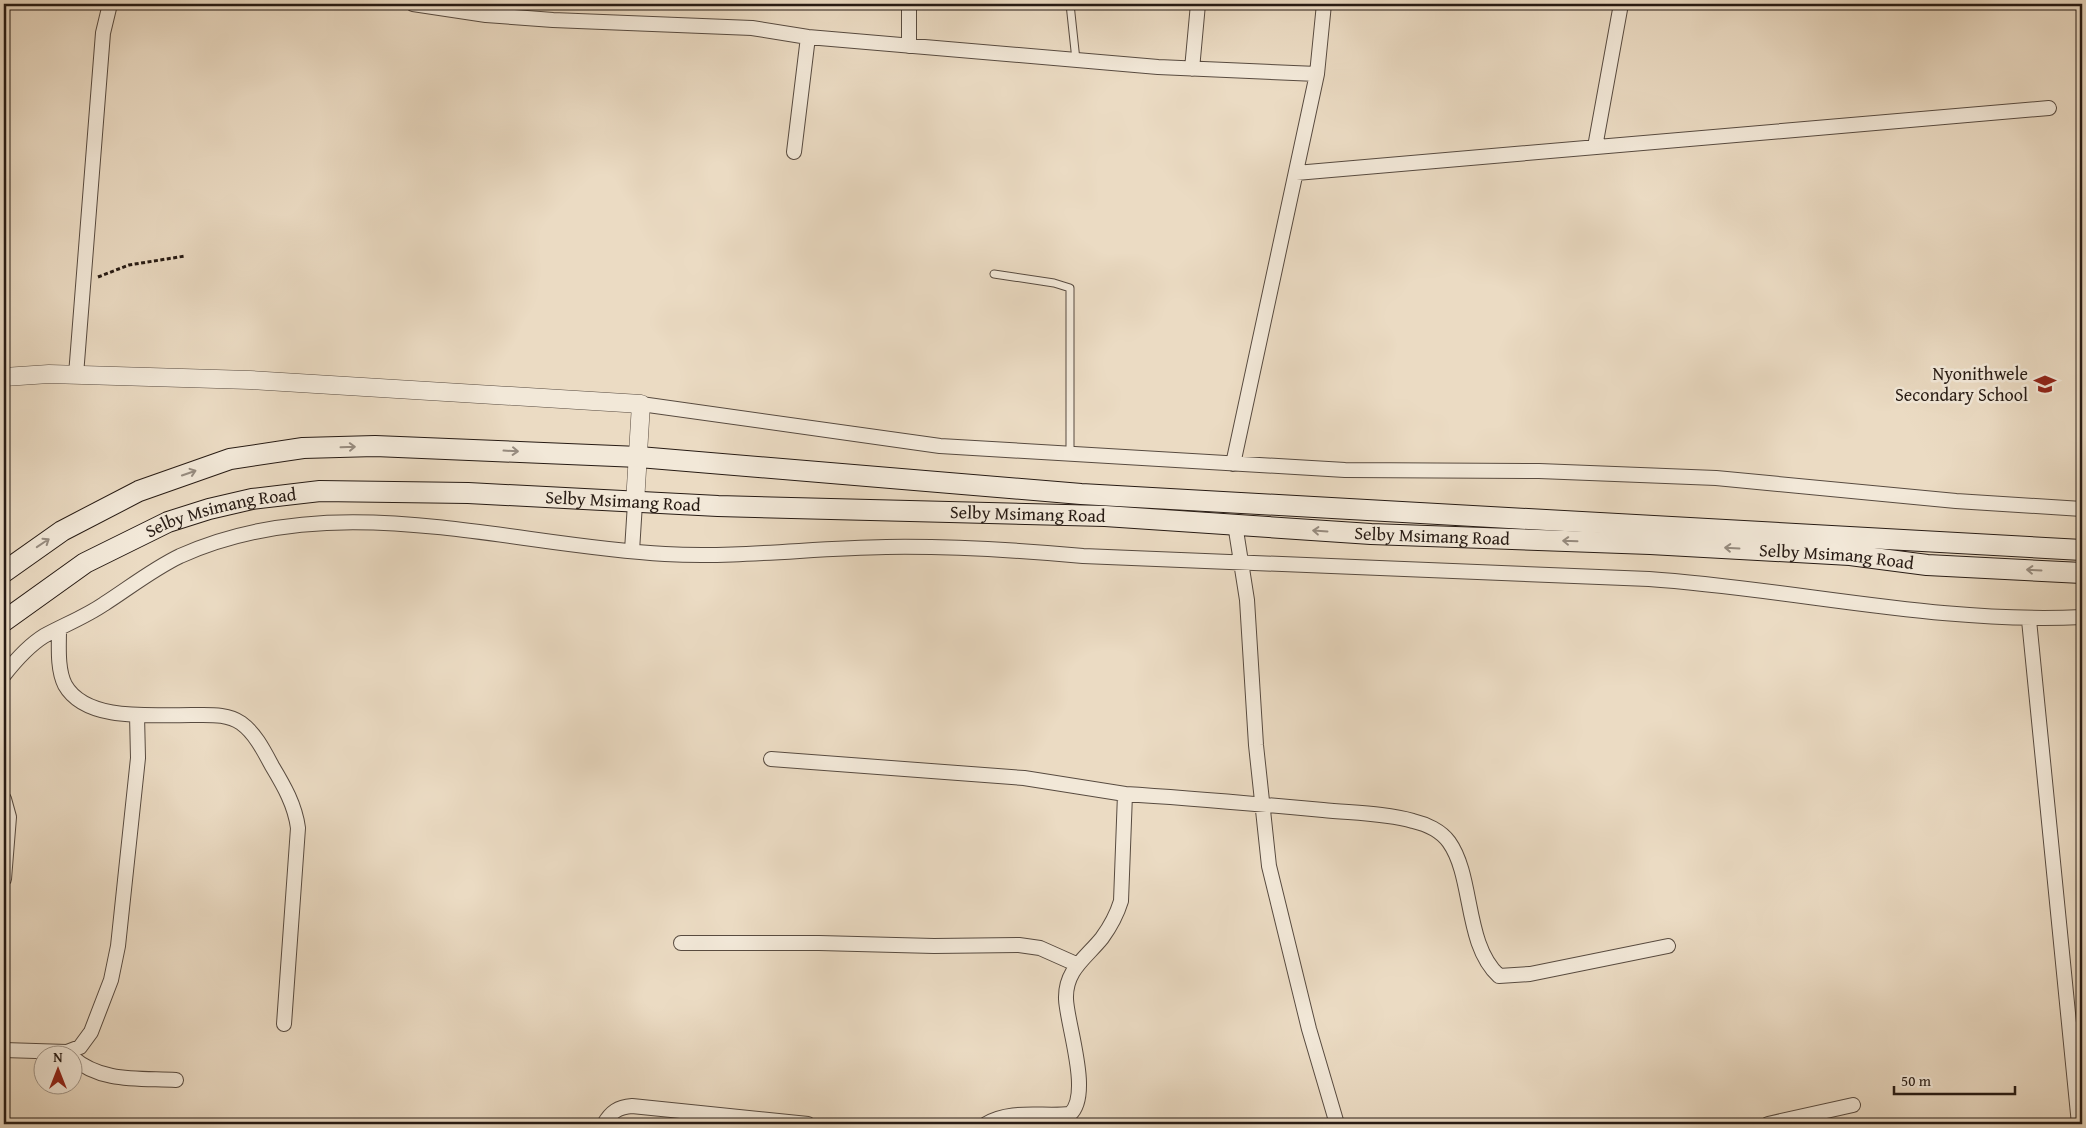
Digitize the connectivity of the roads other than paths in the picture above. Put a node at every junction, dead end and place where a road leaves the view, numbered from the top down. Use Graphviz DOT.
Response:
graph roads {
  1 [pos="110,4"];
  2 [pos="413,4"];
  3 [pos="909,4"];
  4 [pos="1070,4"];
  5 [pos="1198,4"];
  6 [pos="1324,4"];
  7 [pos="1621,4"];
  8 [pos="808,37"];
  9 [pos="909,46"];
  10 [pos="1076,60"];
  11 [pos="1192,69"];
  12 [pos="1317,74"];
  13 [pos="2049,108"];
  14 [pos="1595,147"];
  15 [pos="794,152"];
  16 [pos="1296,173"];
  17 [pos="994,274"];
  18 [pos="76,375"];
  19 [pos="4,377"];
  20 [pos="641,404"];
  21 [pos="1070,454"];
  22 [pos="638,457"];
  23 [pos="1233,464"];
  24 [pos="635,503"];
  25 [pos="2082,509"];
  26 [pos="1235,524"];
  27 [pos="2082,550"];
  28 [pos="632,551"];
  29 [pos="1243,561"];
  30 [pos="4,572"];
  31 [pos="2082,573"];
  32 [pos="2082,617"];
  33 [pos="2029,620"];
  34 [pos="4,621"];
  35 [pos="59,628"];
  36 [pos="4,676"];
  37 [pos="137,715"];
  38 [pos="771,760"];
  39 [pos="1125,794"];
  40 [pos="4,799"];
  41 [pos="1262,804"];
  42 [pos="4,879"];
  43 [pos="681,943"];
  44 [pos="1668,946"];
  45 [pos="1076,964"];
  46 [pos="284,1024"];
  47 [pos="81,1046"];
  48 [pos="4,1050"];
  49 [pos="32,1052"];
  50 [pos="82,1065"];
  51 [pos="176,1080"];
  52 [pos="1853,1105"];
  53 [pos="604,1124"];
  54 [pos="808,1124"];
  55 [pos="986,1124"];
  56 [pos="1338,1124"];
  57 [pos="1768,1124"];
  58 [pos="2079,1124"];
  1 -- 18 [label="street"];
  2 -- 8 [label="street"];
  3 -- 9 [label="street"];
  4 -- 10 [label="lane"];
  5 -- 11 [label="street"];
  6 -- 12 [label="street"];
  7 -- 14 [label="street"];
  8 -- 9 [label="street"];
  8 -- 15 [label="street"];
  9 -- 10 [label="street"];
  10 -- 11 [label="street"];
  11 -- 12 [label="street"];
  12 -- 16 [label="street"];
  13 -- 14 [label="street"];
  14 -- 16 [label="street"];
  16 -- 23 [label="street"];
  17 -- 21 [label="lane"];
  18 -- 19 [label="street"];
  18 -- 20 [label="street"];
  20 -- 21 [label="street"];
  20 -- 22 [label="street"];
  21 -- 23 [label="street"];
  22 -- 24 [label="street"];
  22 -- 27 [label="main road, Selby Msimang Road"];
  30 -- 22 [label="main road, Selby Msimang Road, one-way"];
  23 -- 25 [label="street"];
  24 -- 26 [label="main road, Selby Msimang Road"];
  24 -- 28 [label="street"];
  24 -- 34 [label="main road, Selby Msimang Road"];
  26 -- 29 [label="street"];
  31 -- 26 [label="main road, Selby Msimang Road, one-way"];
  28 -- 29 [label="street"];
  28 -- 35 [label="street"];
  29 -- 33 [label="street"];
  29 -- 41 [label="street"];
  32 -- 33 [label="street"];
  33 -- 58 [label="street"];
  35 -- 36 [label="street"];
  35 -- 37 [label="street"];
  37 -- 46 [label="street"];
  37 -- 47 [label="street"];
  38 -- 39 [label="street"];
  39 -- 41 [label="street"];
  39 -- 45 [label="street"];
  40 -- 42 [label="street"];
  41 -- 44 [label="street"];
  41 -- 56 [label="street"];
  43 -- 45 [label="street"];
  45 -- 55 [label="street"];
  48 -- 49 [label="street"];
  50 -- 51 [label="street"];
  52 -- 57 [label="street"];
  53 -- 54 [label="street"];
}
